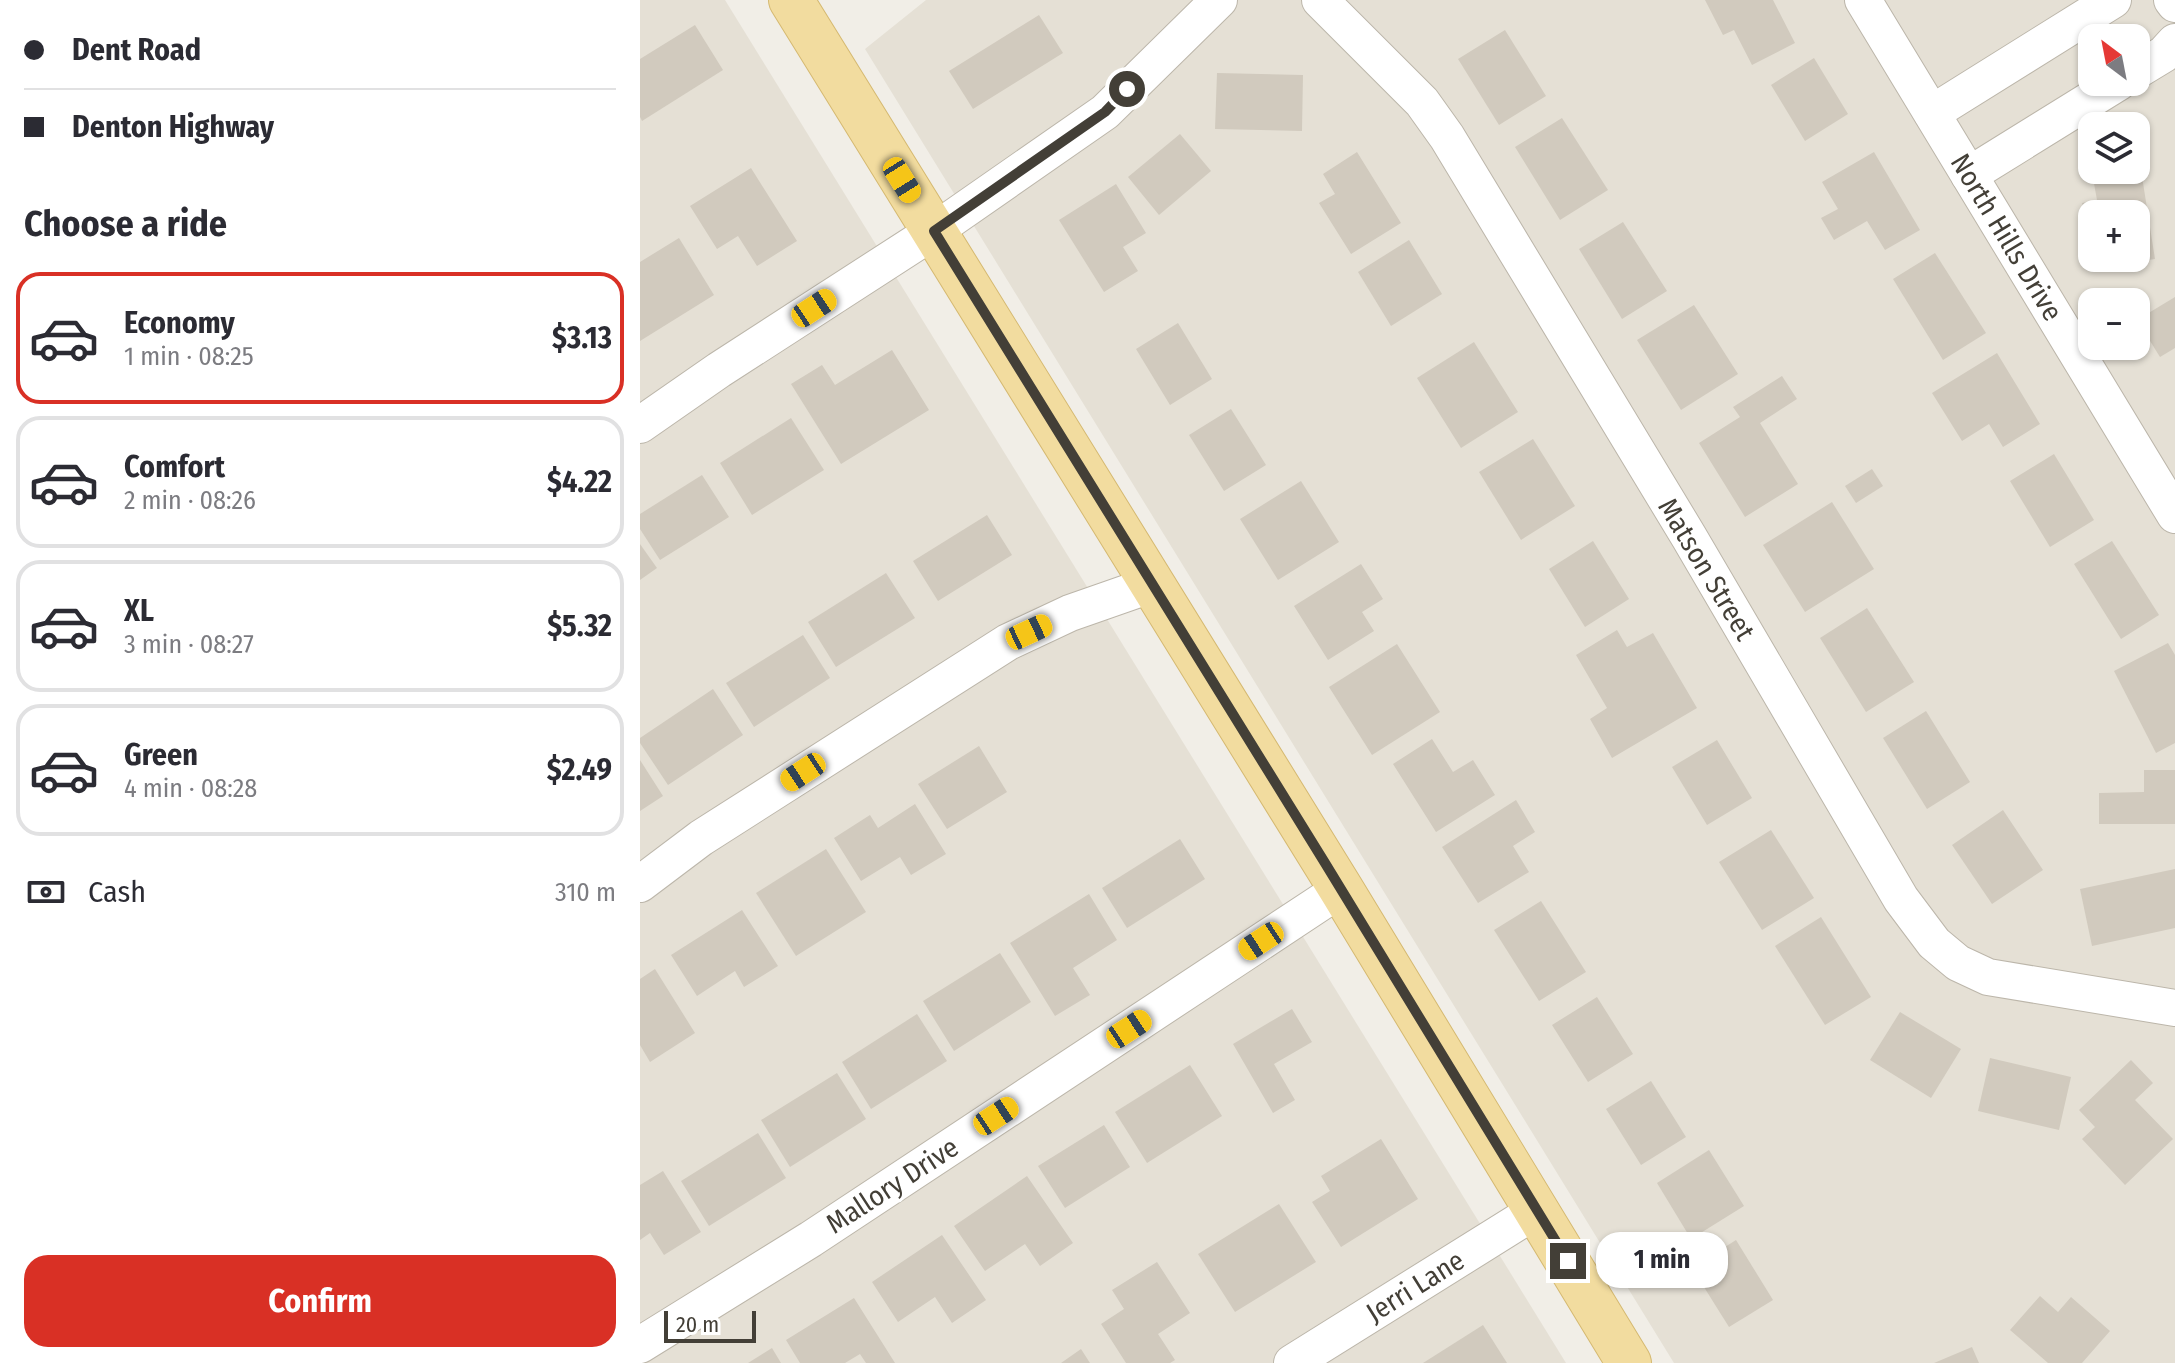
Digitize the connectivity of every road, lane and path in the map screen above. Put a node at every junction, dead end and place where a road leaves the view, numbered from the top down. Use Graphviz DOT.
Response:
graph roads {
  1 [pos="791,0"];
  2 [pos="1219,0"];
  3 [pos="1320,0"];
  4 [pos="1863,0"];
  5 [pos="2113,0"];
  6 [pos="2175,42"];
  7 [pos="2150,62"];
  8 [pos="2096,96"];
  9 [pos="1932,113"];
  10 [pos="1969,175"];
  11 [pos="934,231"];
  12 [pos="640,425"];
  13 [pos="2175,515"];
  14 [pos="1153,584"];
  15 [pos="640,884"];
  16 [pos="1341,889"];
  17 [pos="2175,1008"];
  18 [pos="1537,1210"];
  19 [pos="640,1345"];
  20 [pos="1292,1363"];
  21 [pos="1629,1363"];
  1 -- 11 [label="main road"];
  2 -- 11 [label="street"];
  3 -- 17 [label="street, Matson Street"];
  4 -- 9 [label="street, North Hills Drive"];
  5 -- 9 [label="street"];
  6 -- 7 [label="street"];
  8 -- 10 [label="street"];
  9 -- 10 [label="street, North Hills Drive"];
  10 -- 13 [label="street, North Hills Drive"];
  11 -- 12 [label="street"];
  11 -- 14 [label="main road"];
  14 -- 15 [label="street"];
  14 -- 16 [label="main road"];
  16 -- 18 [label="main road"];
  16 -- 19 [label="street, Mallory Drive"];
  18 -- 20 [label="street, Jerri Lane"];
  18 -- 21 [label="main road"];
}
